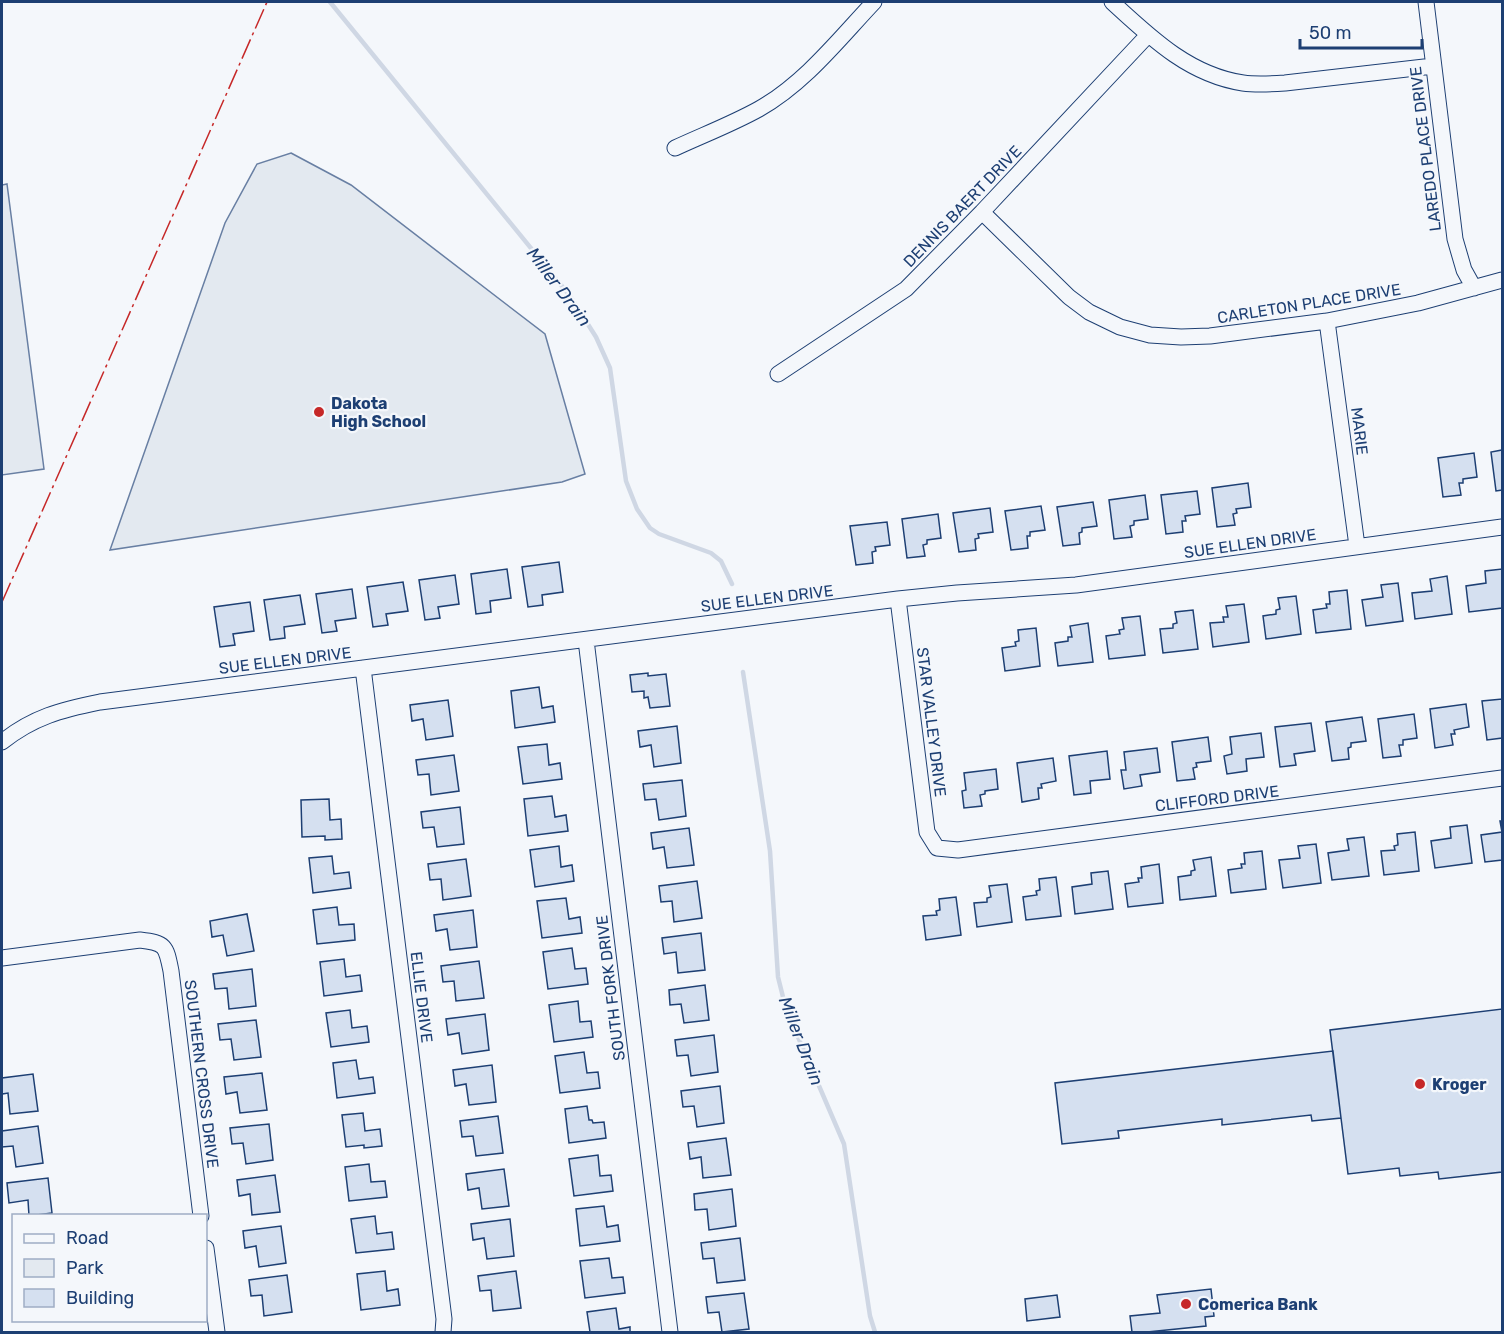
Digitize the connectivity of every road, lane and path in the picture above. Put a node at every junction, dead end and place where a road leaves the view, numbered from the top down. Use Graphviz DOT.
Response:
graph roads {
  1 [pos="874,2"];
  2 [pos="1112,2"];
  3 [pos="1426,2"];
  4 [pos="1148,35"];
  5 [pos="1434,66"];
  6 [pos="675,148"];
  7 [pos="982,212"];
  8 [pos="1503,280"];
  9 [pos="1474,288"];
  10 [pos="1327,321"];
  11 [pos="778,374"];
  12 [pos="1503,527"];
  13 [pos="1357,546"];
  14 [pos="898,599"];
  15 [pos="586,640"];
  16 [pos="363,668"];
  17 [pos="2,742"];
  18 [pos="1503,778"];
  19 [pos="937,848"];
  20 [pos="2,958"];
  21 [pos="201,1214"];
  22 [pos="207,1256"];
  23 [pos="217,1332"];
  24 [pos="443,1332"];
  25 [pos="670,1332"];
  1 -- 6 [label="street"];
  2 -- 4 [label="street"];
  3 -- 5 [label="street, LAREDO PLACE DRIVE"];
  4 -- 5 [label="street"];
  4 -- 7 [label="street, DENNIS BAERT DRIVE"];
  5 -- 9 [label="street, LAREDO PLACE DRIVE"];
  7 -- 10 [label="street, CARLETON PLACE DRIVE"];
  7 -- 11 [label="street, DENNIS BAERT DRIVE"];
  8 -- 9 [label="street, CARLETON PLACE DRIVE"];
  9 -- 10 [label="street, CARLETON PLACE DRIVE"];
  10 -- 13 [label="street, MARIE"];
  12 -- 13 [label="street, SUE ELLEN DRIVE"];
  13 -- 14 [label="street, SUE ELLEN DRIVE"];
  14 -- 15 [label="street, SUE ELLEN DRIVE"];
  14 -- 19 [label="street, STAR VALLEY DRIVE"];
  15 -- 16 [label="street, SUE ELLEN DRIVE"];
  15 -- 25 [label="street, SOUTH FORK DRIVE"];
  16 -- 17 [label="street, SUE ELLEN DRIVE"];
  16 -- 24 [label="street, ELLIE DRIVE"];
  18 -- 19 [label="street, CLIFFORD DRIVE"];
  20 -- 21 [label="street, SOUTHERN CROSS DRIVE"];
  22 -- 23 [label="street"];
}
